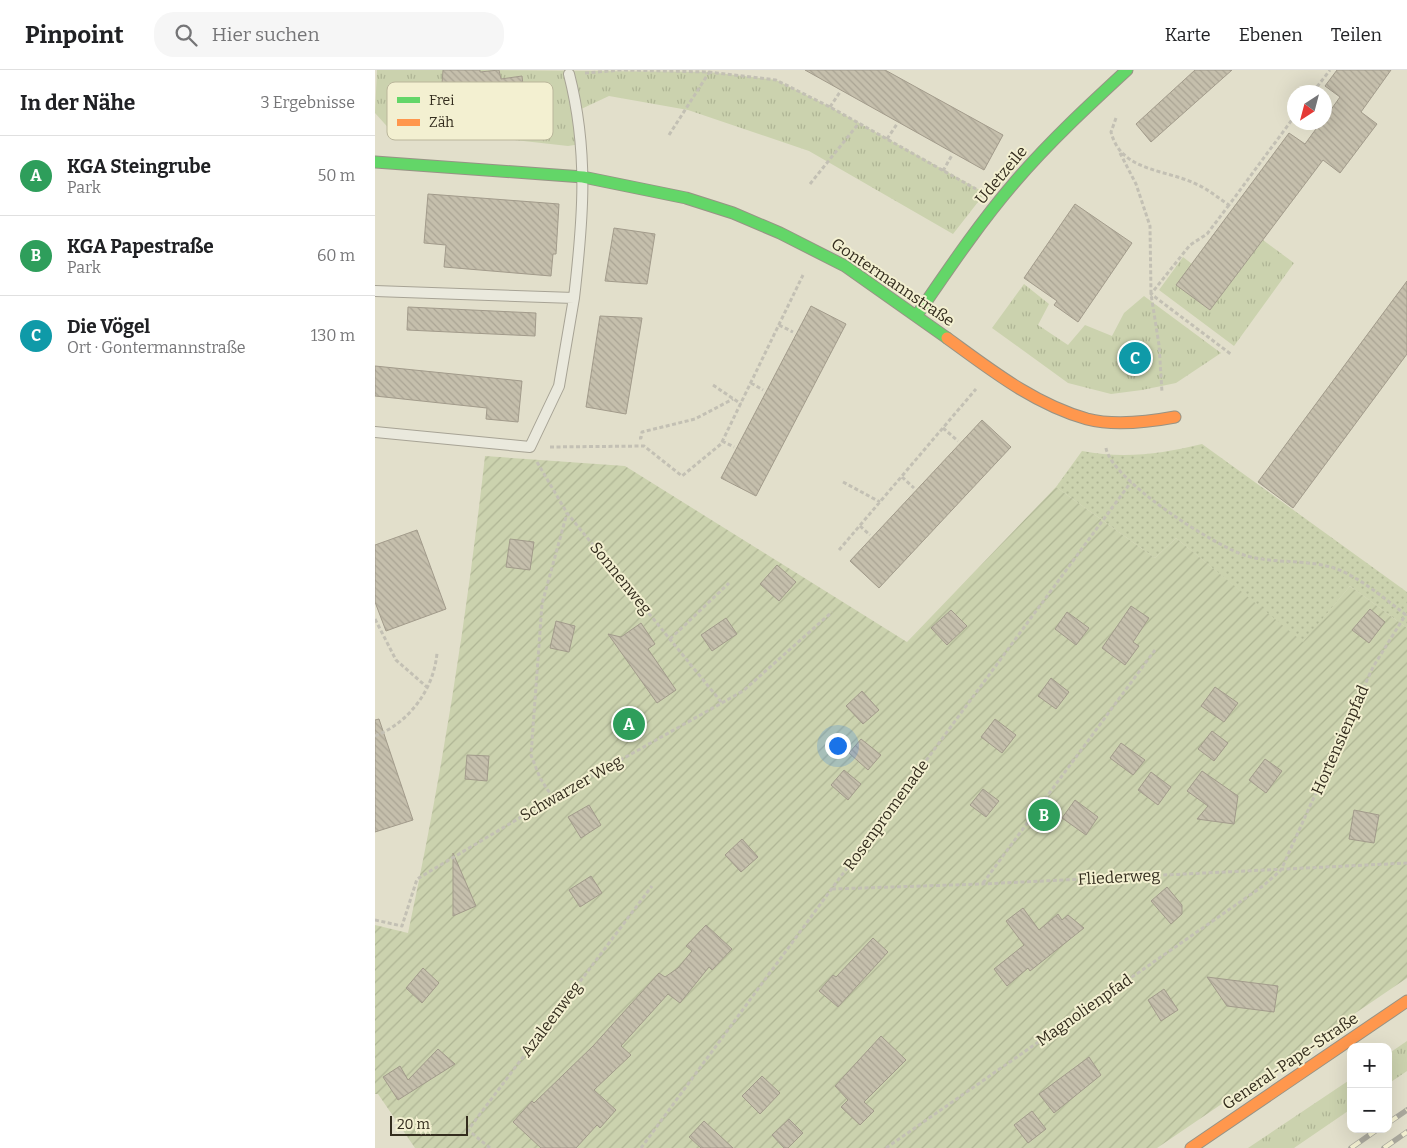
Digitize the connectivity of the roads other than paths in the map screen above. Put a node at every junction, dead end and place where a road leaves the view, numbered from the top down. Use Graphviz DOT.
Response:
graph roads {
  1 [pos="1127,70"];
  2 [pos="569,74"];
  3 [pos="375,162"];
  4 [pos="583,177"];
  5 [pos="375,291"];
  6 [pos="574,298"];
  7 [pos="917,315"];
  8 [pos="1175,417"];
  9 [pos="375,432"];
  10 [pos="1407,1002"];
  11 [pos="1191,1148"];
  1 -- 7 [label="street, Udetzeile"];
  2 -- 4 [label="lane"];
  3 -- 4 [label="street, Gontermannstraße"];
  4 -- 6 [label="lane"];
  4 -- 7 [label="street, Gontermannstraße"];
  5 -- 6 [label="lane"];
  6 -- 9 [label="lane"];
  7 -- 8 [label="street, Gontermannstraße"];
  10 -- 11 [label="street, General-Pape-Straße"];
}
